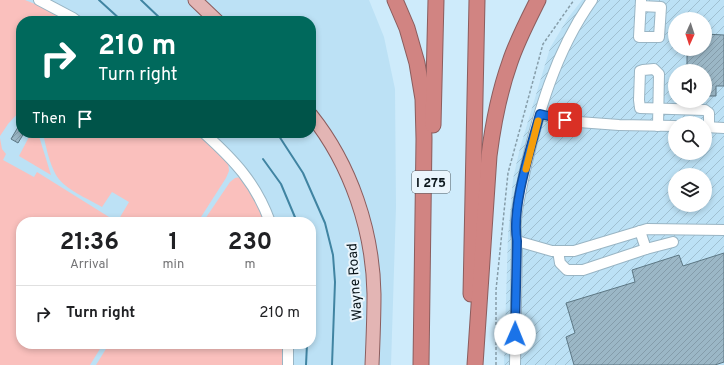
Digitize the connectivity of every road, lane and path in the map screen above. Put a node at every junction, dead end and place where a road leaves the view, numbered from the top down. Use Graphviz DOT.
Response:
graph roads {
  1 [pos="39,0"];
  2 [pos="195,0"];
  3 [pos="394,0"];
  4 [pos="436,0"];
  5 [pos="477,0"];
  6 [pos="538,0"];
  7 [pos="592,0"];
  8 [pos="69,16"];
  9 [pos="212,16"];
  10 [pos="540,114"];
  11 [pos="709,116"];
  12 [pos="316,122"];
  13 [pos="658,126"];
  14 [pos="668,126"];
  15 [pos="712,127"];
  16 [pos="724,128"];
  17 [pos="210,138"];
  18 [pos="268,217"];
  19 [pos="724,230"];
  20 [pos="640,231"];
  21 [pos="517,241"];
  22 [pos="673,242"];
  23 [pos="646,249"];
  24 [pos="558,251"];
  25 [pos="288,349"];
  26 [pos="288,365"];
  27 [pos="372,365"];
  28 [pos="421,365"];
  29 [pos="427,365"];
  30 [pos="469,365"];
  31 [pos="475,365"];
  32 [pos="515,365"];
  1 -- 8 [label="lane"];
  2 -- 9 [label="main road"];
  3 -- 28 [label="highway"];
  4 -- 29 [label="highway, I 275"];
  5 -- 30 [label="highway"];
  6 -- 31 [label="highway"];
  7 -- 10 [label="lane"];
  10 -- 13 [label="lane"];
  10 -- 21 [label="lane"];
  11 -- 13 [label="lane"];
  12 -- 27 [label="main road, Wayne Road"];
  13 -- 14 [label="lane"];
  15 -- 16 [label="lane"];
  17 -- 18 [label="lane"];
  19 -- 20 [label="lane"];
  20 -- 23 [label="lane"];
  20 -- 24 [label="lane"];
  21 -- 24 [label="lane"];
  21 -- 32 [label="lane"];
  22 -- 23 [label="lane"];
  23 -- 24 [label="lane"];
  25 -- 26 [label="lane"];
}
